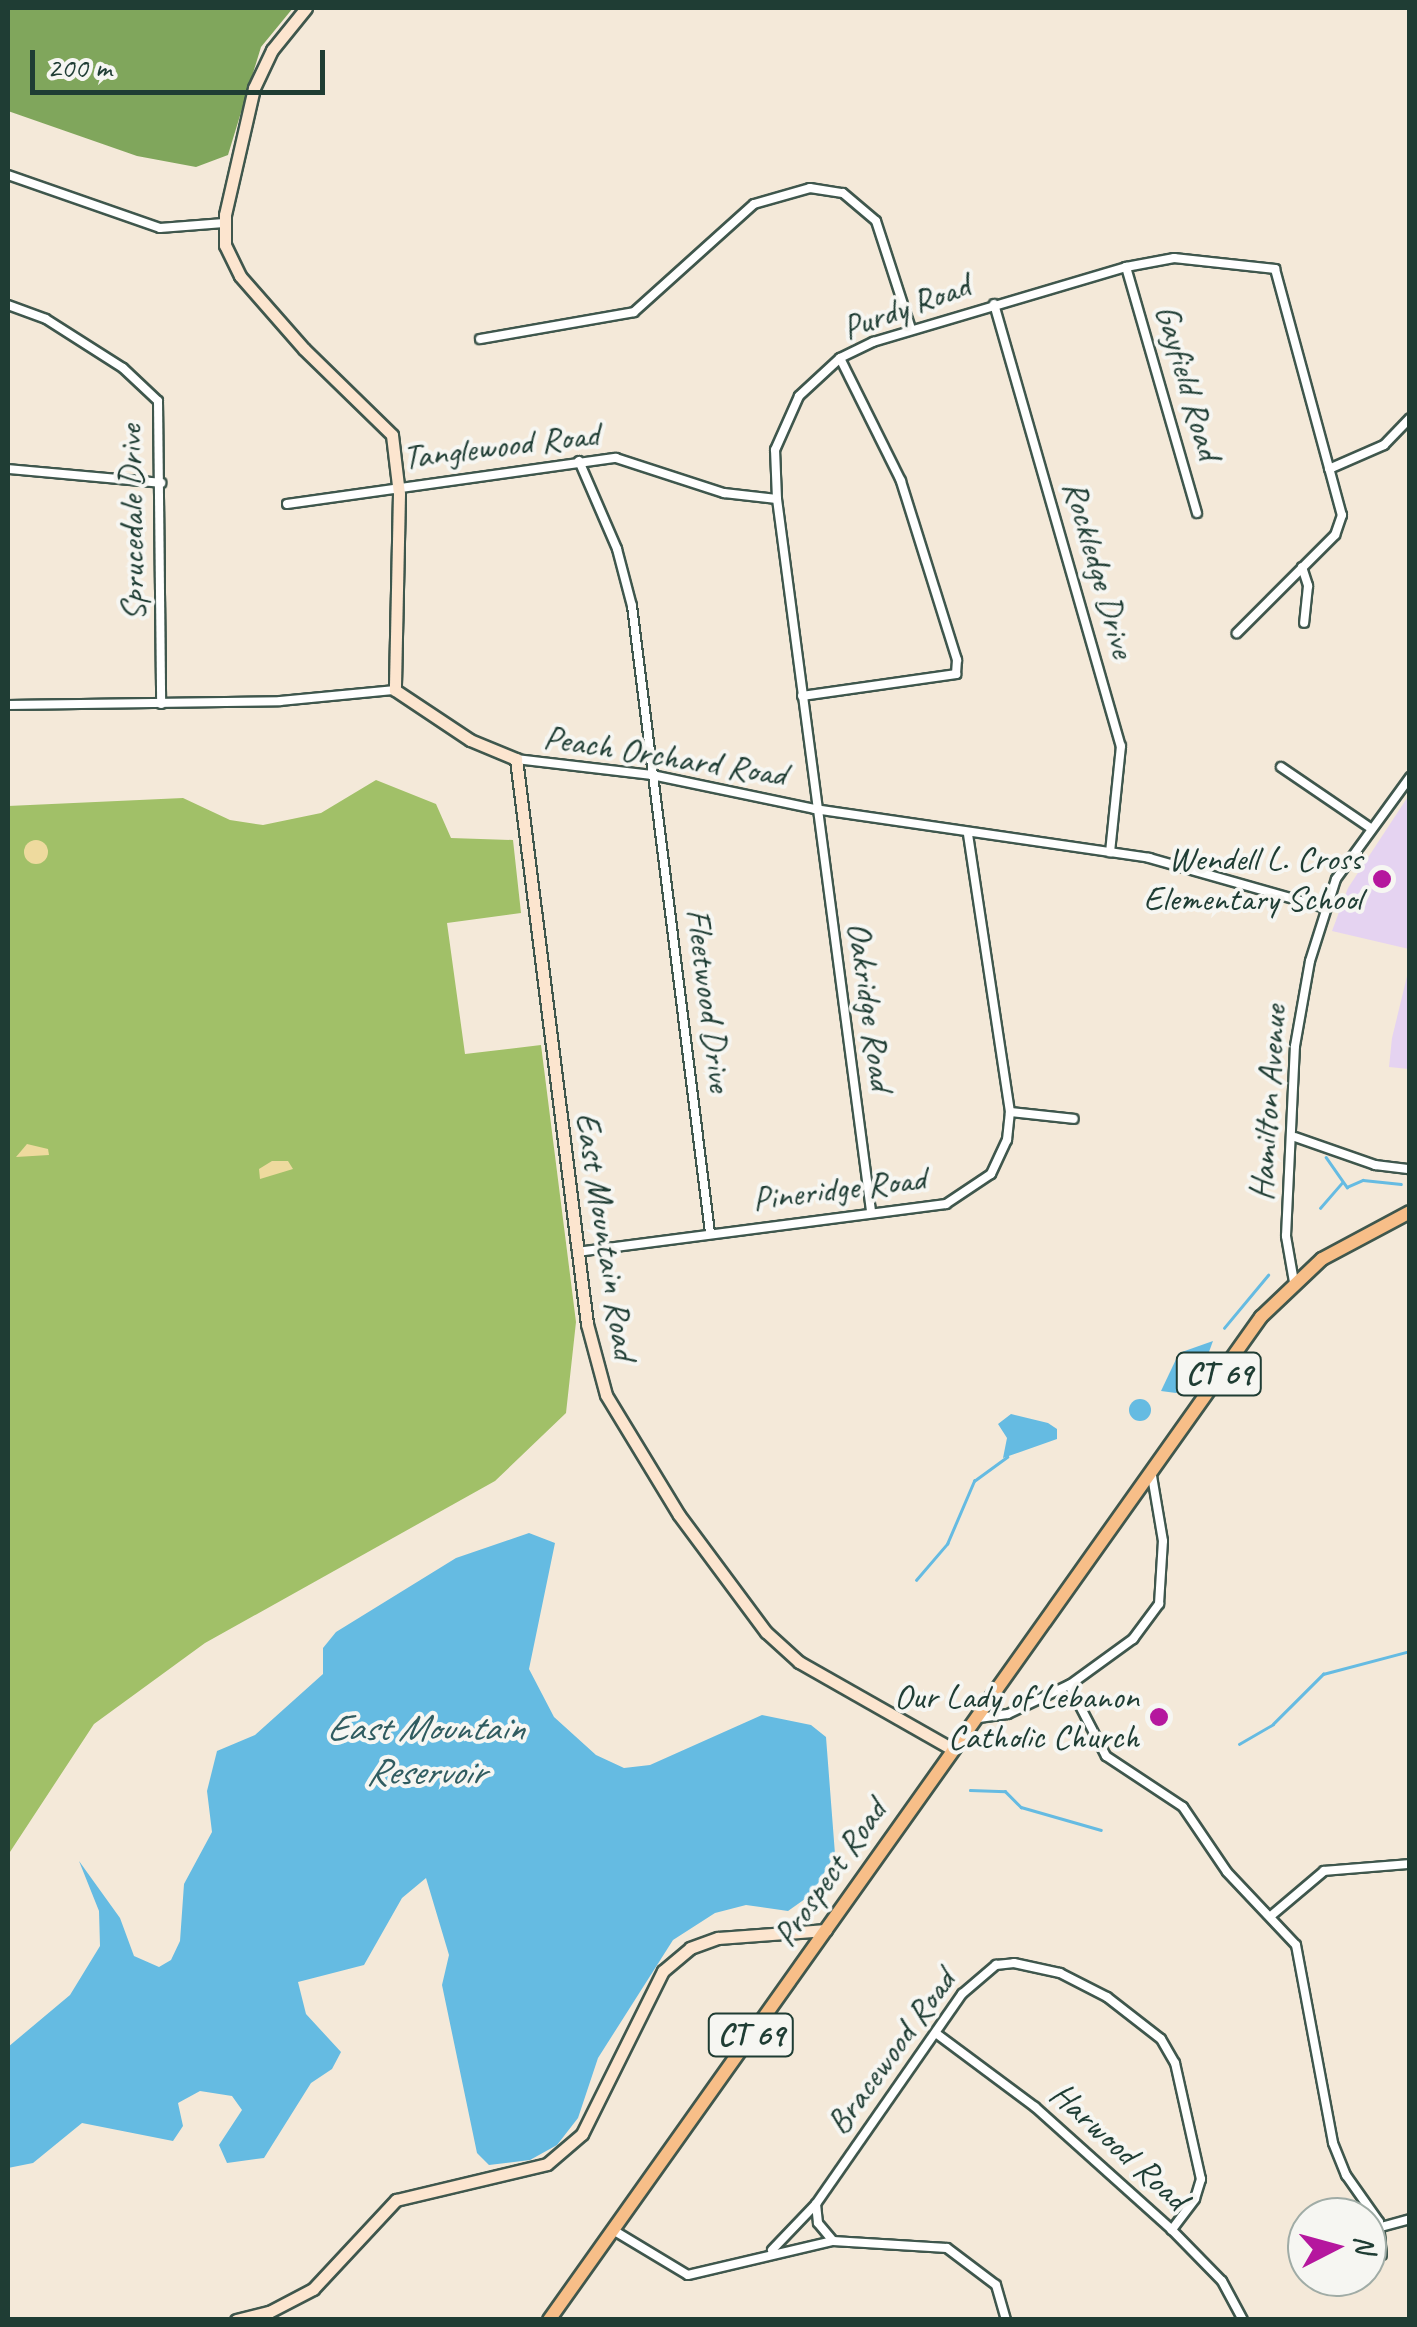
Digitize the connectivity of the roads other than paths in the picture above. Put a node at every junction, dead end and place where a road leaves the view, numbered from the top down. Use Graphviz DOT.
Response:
graph roads {
  1 [pos="306,8"];
  2 [pos="8,176"];
  3 [pos="224,223"];
  4 [pos="1126,266"];
  5 [pos="994,304"];
  6 [pos="8,305"];
  7 [pos="911,329"];
  8 [pos="480,339"];
  9 [pos="840,358"];
  10 [pos="1410,418"];
  11 [pos="579,460"];
  12 [pos="8,469"];
  13 [pos="1329,469"];
  14 [pos="160,483"];
  15 [pos="399,486"];
  16 [pos="777,499"];
  17 [pos="287,504"];
  18 [pos="1197,513"];
  19 [pos="1302,567"];
  20 [pos="1304,623"];
  21 [pos="1237,632"];
  22 [pos="396,690"];
  23 [pos="802,696"];
  24 [pos="161,704"];
  25 [pos="8,705"];
  26 [pos="516,759"];
  27 [pos="1281,766"];
  28 [pos="652,775"];
  29 [pos="1410,776"];
  30 [pos="815,809"];
  31 [pos="1369,827"];
  32 [pos="968,833"];
  33 [pos="1110,852"];
  34 [pos="1322,907"];
  35 [pos="1010,1112"];
  36 [pos="1074,1119"];
  37 [pos="1296,1136"];
  38 [pos="1410,1169"];
  39 [pos="871,1211"];
  40 [pos="1410,1212"];
  41 [pos="710,1233"];
  42 [pos="578,1252"];
  43 [pos="1294,1282"];
  44 [pos="1151,1470"];
  45 [pos="1069,1685"];
  46 [pos="975,1719"];
  47 [pos="952,1750"];
  48 [pos="1410,1864"];
  49 [pos="1272,1915"];
  50 [pos="826,1930"];
  51 [pos="936,2034"];
  52 [pos="1364,2197"];
  53 [pos="816,2204"];
  54 [pos="612,2230"];
  55 [pos="1172,2230"];
  56 [pos="834,2241"];
  57 [pos="772,2250"];
  58 [pos="236,2320"];
  59 [pos="549,2320"];
  60 [pos="1006,2320"];
  61 [pos="1243,2320"];
  1 -- 3 [label="street"];
  2 -- 3 [label="street"];
  3 -- 15 [label="street"];
  4 -- 5 [label="street, Purdy Road"];
  4 -- 13 [label="street, Purdy Road"];
  4 -- 18 [label="street, Gayfield Road"];
  5 -- 7 [label="street, Purdy Road"];
  5 -- 33 [label="street, Rockledge Drive"];
  6 -- 14 [label="street, Sprucedale Drive"];
  7 -- 8 [label="street"];
  7 -- 9 [label="street, Purdy Road"];
  9 -- 16 [label="street, Purdy Road"];
  9 -- 23 [label="street"];
  10 -- 13 [label="street"];
  11 -- 15 [label="street, Tanglewood Road"];
  11 -- 16 [label="street, Tanglewood Road"];
  11 -- 28 [label="street, Fleetwood Drive"];
  12 -- 14 [label="street"];
  13 -- 19 [label="street"];
  14 -- 24 [label="street, Sprucedale Drive"];
  15 -- 17 [label="street, Tanglewood Road"];
  15 -- 22 [label="street"];
  16 -- 23 [label="street, Purdy Road"];
  19 -- 20 [label="street"];
  19 -- 21 [label="street"];
  22 -- 24 [label="street"];
  22 -- 26 [label="street, Peach Orchard Road"];
  23 -- 30 [label="street, Purdy Road"];
  24 -- 25 [label="street"];
  26 -- 28 [label="street, Peach Orchard Road"];
  26 -- 42 [label="street, East Mountain Road"];
  27 -- 31 [label="street"];
  28 -- 30 [label="street, Peach Orchard Road"];
  28 -- 41 [label="street, Fleetwood Drive"];
  29 -- 31 [label="street, Hamilton Avenue"];
  30 -- 32 [label="street, Peach Orchard Road"];
  30 -- 39 [label="street, Oakridge Road"];
  31 -- 34 [label="street, Hamilton Avenue"];
  32 -- 33 [label="street, Peach Orchard Road"];
  32 -- 35 [label="street, Pineridge Road"];
  33 -- 34 [label="street, Peach Orchard Road"];
  34 -- 37 [label="street, Hamilton Avenue"];
  35 -- 36 [label="street"];
  35 -- 39 [label="street, Pineridge Road"];
  37 -- 38 [label="street"];
  37 -- 43 [label="street, Hamilton Avenue"];
  39 -- 41 [label="street, Pineridge Road"];
  40 -- 43 [label="main road, Prospect Road / CT 69"];
  41 -- 42 [label="street, Pineridge Road"];
  42 -- 47 [label="street, East Mountain Road"];
  43 -- 44 [label="main road, Prospect Road / CT 69"];
  44 -- 45 [label="street"];
  44 -- 46 [label="main road, Prospect Road / CT 69"];
  45 -- 46 [label="street"];
  45 -- 49 [label="street"];
  46 -- 47 [label="main road, Prospect Road / CT 69"];
  47 -- 50 [label="main road, Prospect Road / CT 69"];
  48 -- 49 [label="street"];
  49 -- 52 [label="street"];
  50 -- 54 [label="main road, Prospect Road / CT 69"];
  50 -- 58 [label="street"];
  51 -- 53 [label="street, Bracewood Road"];
  51 -- 55 [label="street, Harwood Road"];
  51 -- 55 [label="street, Bracewood Road"];
  53 -- 56 [label="street"];
  53 -- 57 [label="street, Bracewood Road"];
  54 -- 57 [label="street"];
  54 -- 59 [label="main road, Prospect Road / CT 69"];
  55 -- 61 [label="street, Harwood Road"];
  56 -- 57 [label="street"];
  56 -- 60 [label="street"];
}
